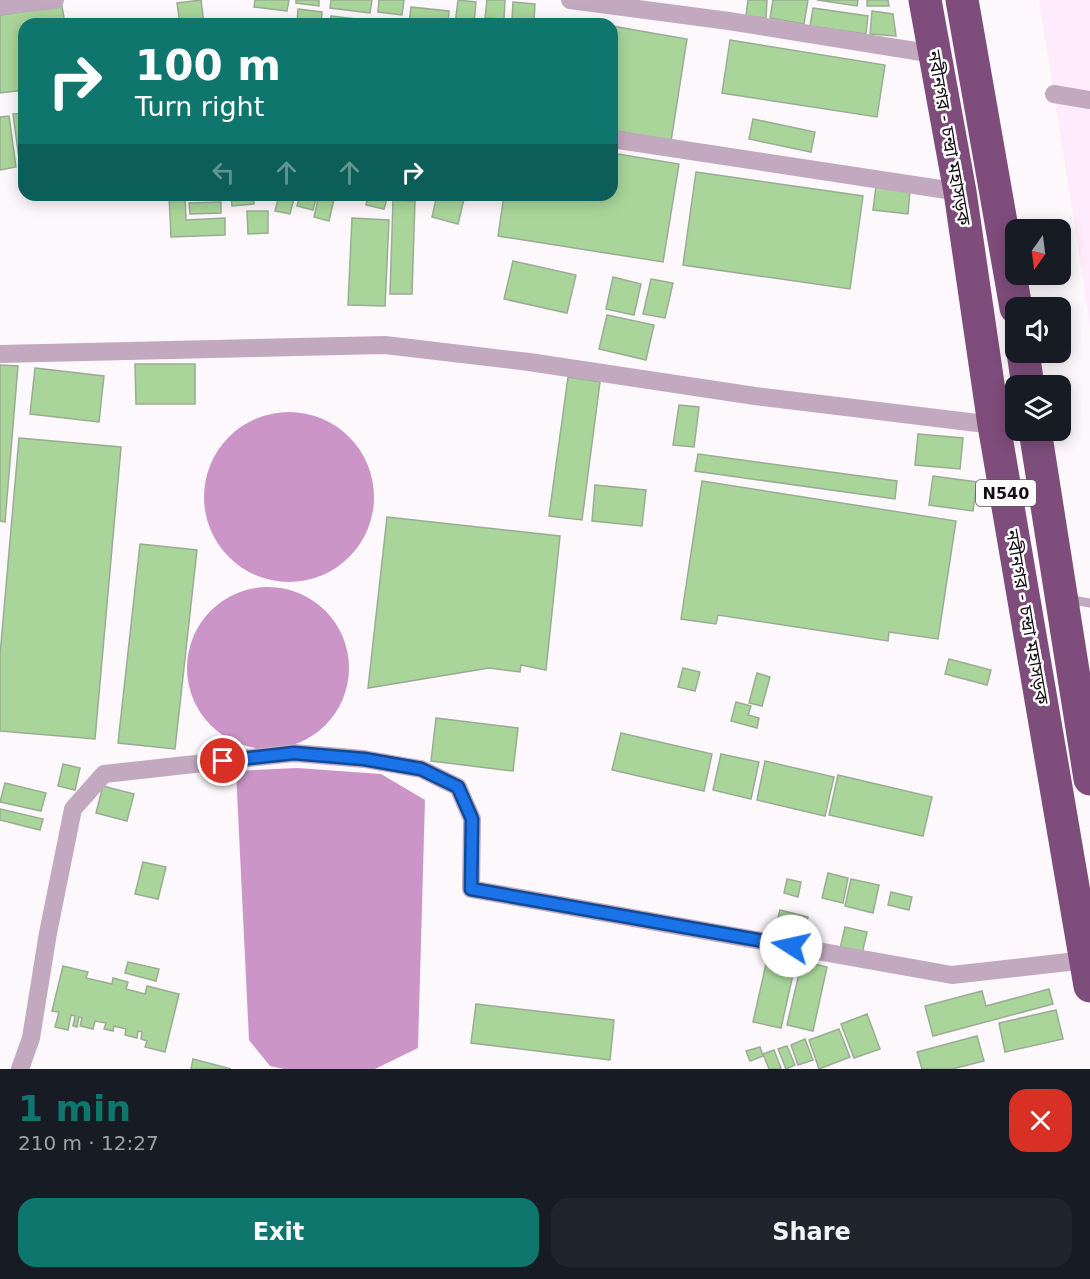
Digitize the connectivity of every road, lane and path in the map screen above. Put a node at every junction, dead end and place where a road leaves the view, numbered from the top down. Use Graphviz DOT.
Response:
graph roads {
  1 [pos="56,0"];
  2 [pos="570,0"];
  3 [pos="925,0"];
  4 [pos="962,0"];
  5 [pos="0,6"];
  6 [pos="934,54"];
  7 [pos="1054,94"];
  8 [pos="1090,100"];
  9 [pos="618,139"];
  10 [pos="960,192"];
  11 [pos="1014,297"];
  12 [pos="0,354"];
  13 [pos="994,425"];
  14 [pos="1038,441"];
  15 [pos="1077,601"];
  16 [pos="1090,778"];
  17 [pos="1088,973"];
  18 [pos="20,1069"];
  1 -- 5 [label="street"];
  2 -- 6 [label="street"];
  3 -- 6 [label="highway, নবীনগর - চন্দ্রা মহাসড়ক / N540"];
  4 -- 11 [label="highway, নবীনগর - চন্দ্রা মহাসড়ক"];
  6 -- 10 [label="highway, নবীনগর - চন্দ্রা মহাসড়ক / N540"];
  7 -- 8 [label="street"];
  9 -- 10 [label="street"];
  10 -- 13 [label="highway, নবীনগর - চন্দ্রা মহাসড়ক / N540"];
  12 -- 13 [label="street"];
  13 -- 17 [label="highway, নবীনগর - চন্দ্রা মহাসড়ক / N540"];
  14 -- 15 [label="highway, নবীনগর - চন্দ্রা মহাসড়ক / N540"];
  15 -- 16 [label="highway, নবীনগর - চন্দ্রা মহাসড়ক / N540"];
  17 -- 18 [label="street"];
}
